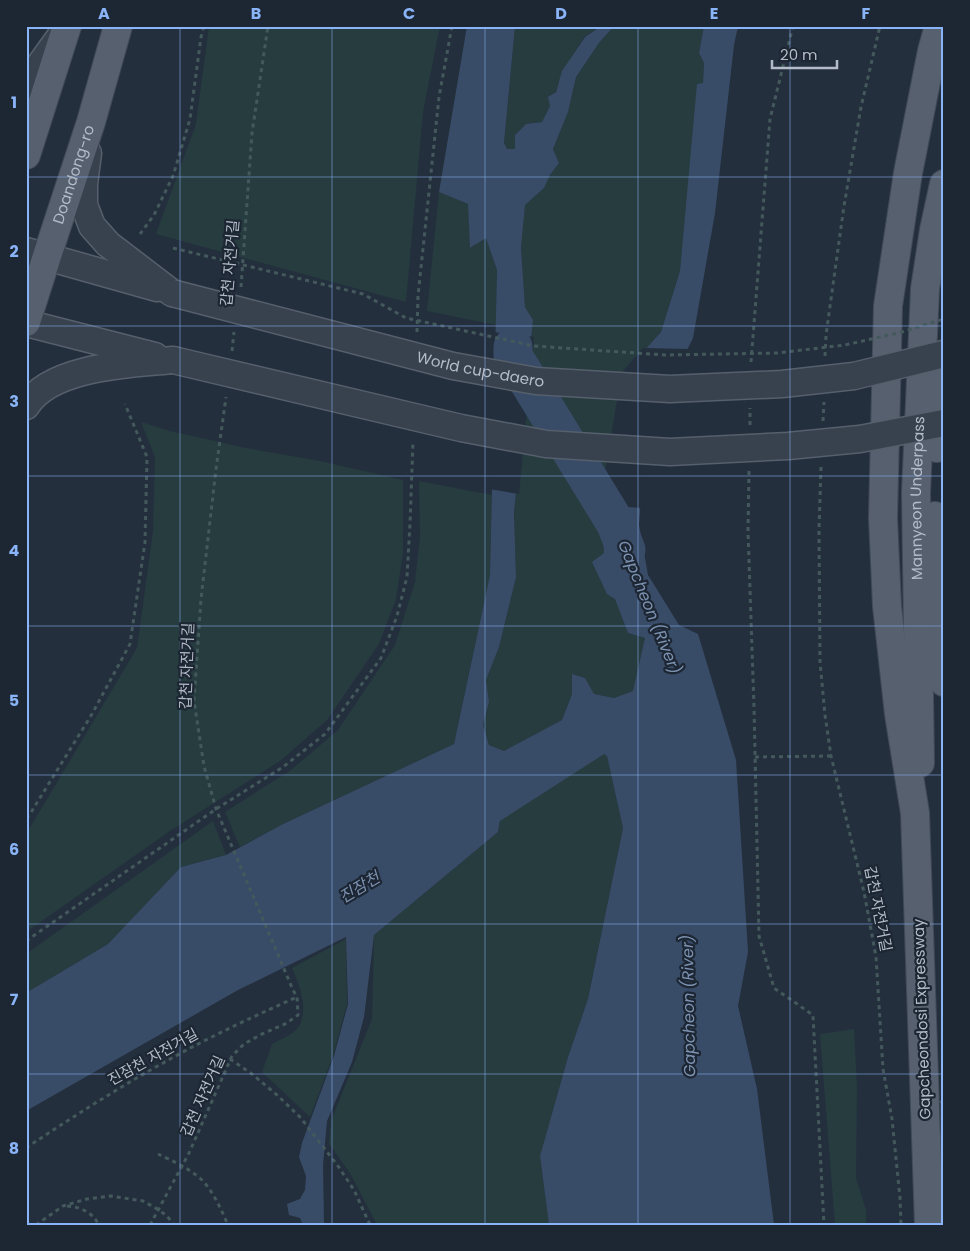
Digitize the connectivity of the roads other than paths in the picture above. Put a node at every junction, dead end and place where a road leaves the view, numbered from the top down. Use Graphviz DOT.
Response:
graph roads {
  1 [pos="118,26"];
  2 [pos="939,26"];
  3 [pos="66,28"];
  4 [pos="26,90"];
  5 [pos="91,122"];
  6 [pos="26,155"];
  7 [pos="944,184"];
  8 [pos="36,253"];
  9 [pos="172,293"];
  10 [pos="26,322"];
  11 [pos="944,354"];
  12 [pos="173,360"];
  13 [pos="26,406"];
  14 [pos="944,423"];
  15 [pos="944,682"];
  16 [pos="915,813"];
  17 [pos="934,1114"];
  18 [pos="929,1225"];
  1 -- 5 [label="main road, Doandong-ro"];
  2 -- 16 [label="main road"];
  3 -- 4 [label="street"];
  3 -- 6 [label="main road"];
  5 -- 8 [label="main road, Doandong-ro"];
  5 -- 9 [label="street"];
  7 -- 16 [label="main road, Mannyeon Underpass"];
  8 -- 9 [label="street, World cup-daero"];
  8 -- 10 [label="main road, Doandong-ro"];
  9 -- 11 [label="street, World cup-daero, bridge"];
  10 -- 12 [label="street"];
  11 -- 15 [label="main road, Mannyeon Underpass"];
  12 -- 13 [label="street"];
  12 -- 14 [label="street, bridge"];
  16 -- 17 [label="main road, Gapcheondosi Expressway"];
  17 -- 18 [label="main road, Gapcheondosi Expressway"];
}
